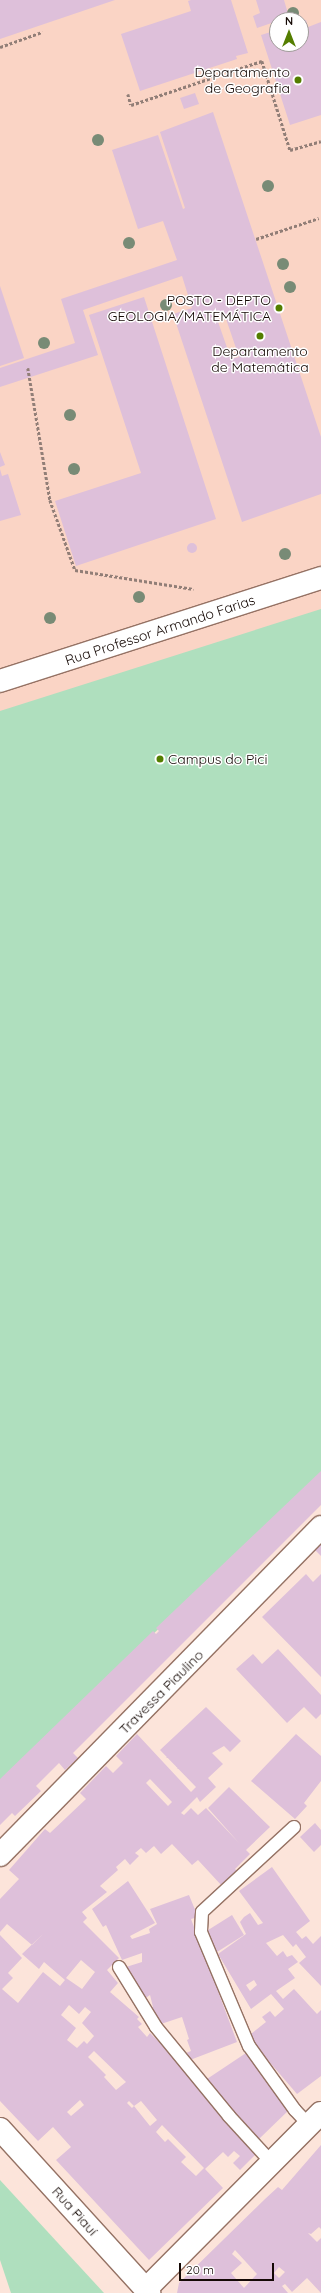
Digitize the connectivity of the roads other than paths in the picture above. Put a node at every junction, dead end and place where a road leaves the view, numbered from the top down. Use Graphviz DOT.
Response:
graph roads {
  1 [pos="321,578"];
  2 [pos="0,681"];
  3 [pos="321,1527"];
  4 [pos="294,1827"];
  5 [pos="0,1855"];
  6 [pos="119,1967"];
  7 [pos="315,2119"];
  8 [pos="0,2129"];
  9 [pos="272,2163"];
  10 [pos="147,2291"];
  1 -- 2 [label="street, Rua Professor Armando Farias"];
  3 -- 5 [label="street, Travessa Piaulino"];
  4 -- 7 [label="lane"];
  6 -- 9 [label="lane"];
  7 -- 9 [label="street"];
  8 -- 10 [label="street, Rua Piauí"];
  9 -- 10 [label="street"];
}
